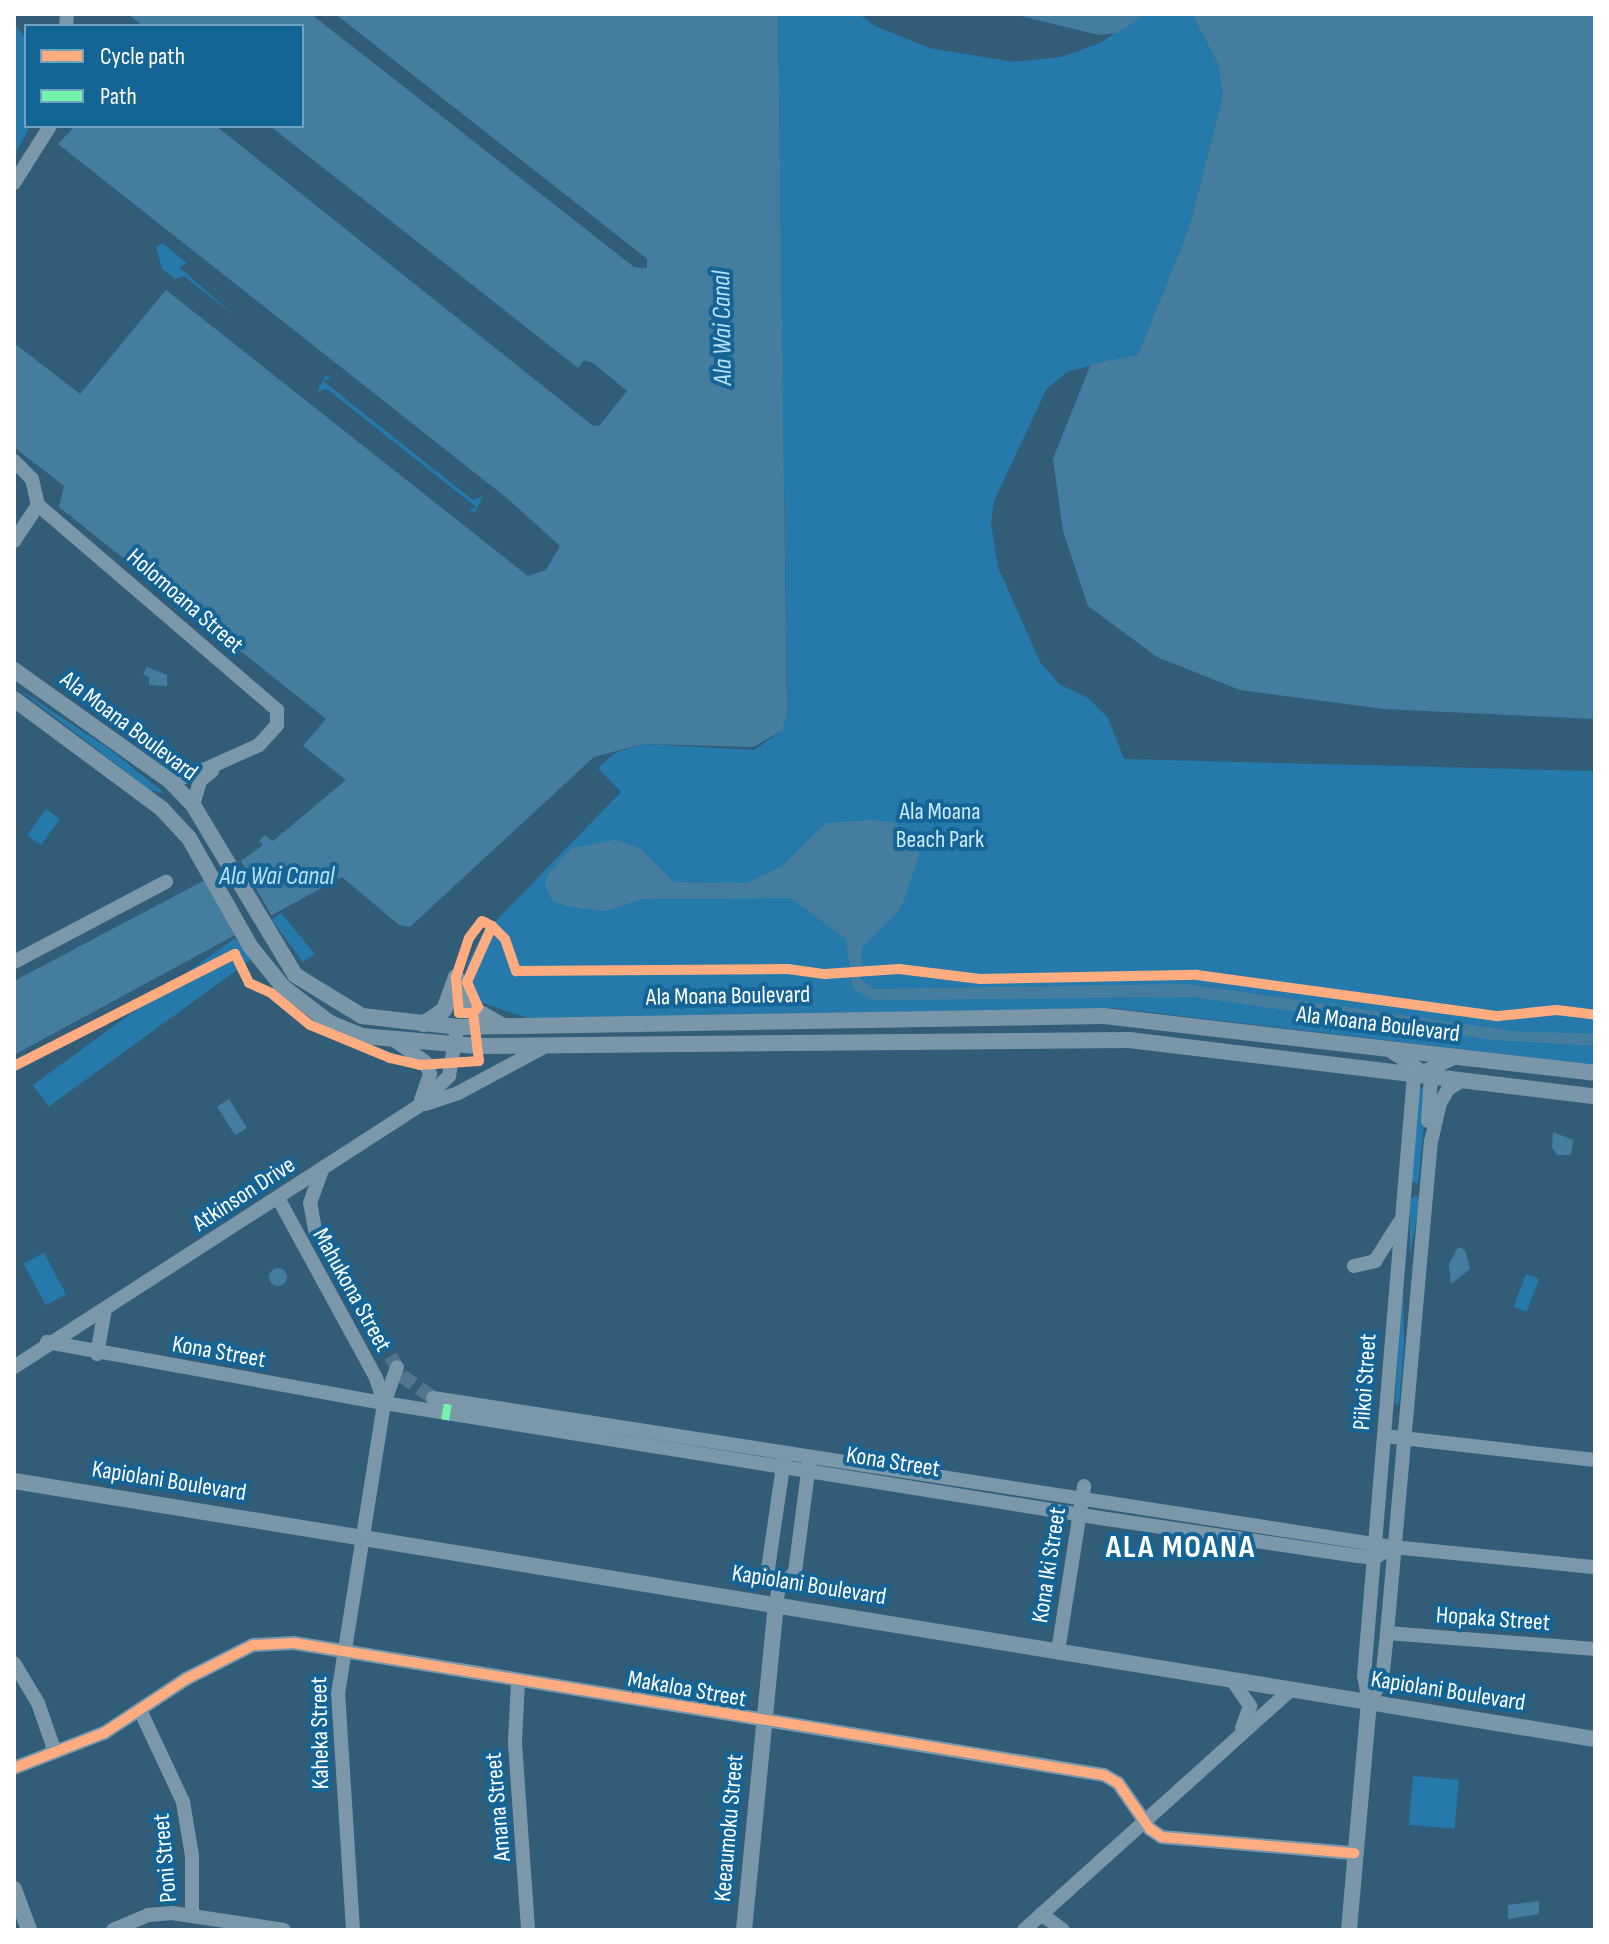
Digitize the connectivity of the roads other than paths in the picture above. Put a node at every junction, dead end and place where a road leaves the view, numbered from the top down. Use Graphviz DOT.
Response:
graph roads {
  1 [pos="49,128"];
  2 [pos="14,183"];
  3 [pos="14,461"];
  4 [pos="38,505"];
  5 [pos="14,541"];
  6 [pos="14,670"];
  7 [pos="14,699"];
  8 [pos="222,764"];
  9 [pos="169,780"];
  10 [pos="193,805"];
  11 [pos="166,882"];
  12 [pos="14,962"];
  13 [pos="417,1025"];
  14 [pos="504,1026"];
  15 [pos="458,1027"];
  16 [pos="394,1040"];
  17 [pos="453,1045"];
  18 [pos="546,1046"];
  19 [pos="1383,1048"];
  20 [pos="1454,1058"];
  21 [pos="1595,1073"];
  22 [pos="1423,1074"];
  23 [pos="1463,1080"];
  24 [pos="1595,1096"];
  25 [pos="417,1107"];
  26 [pos="1431,1142"];
  27 [pos="322,1170"];
  28 [pos="1404,1188"];
  29 [pos="1428,1189"];
  30 [pos="285,1194"];
  31 [pos="1402,1220"];
  32 [pos="1354,1266"];
  33 [pos="105,1309"];
  34 [pos="47,1342"];
  35 [pos="97,1354"];
  36 [pos="14,1367"];
  37 [pos="397,1367"];
  38 [pos="433,1398"];
  39 [pos="405,1399"];
  40 [pos="384,1403"];
  41 [pos="1386,1438"];
  42 [pos="1400,1442"];
  43 [pos="1595,1460"];
  44 [pos="784,1462"];
  45 [pos="809,1465"];
  46 [pos="14,1481"];
  47 [pos="1081,1500"];
  48 [pos="365,1537"];
  49 [pos="1393,1547"];
  50 [pos="1375,1550"];
  51 [pos="1595,1567"];
  52 [pos="777,1595"];
  53 [pos="1387,1633"];
  54 [pos="1595,1649"];
  55 [pos="343,1650"];
  56 [pos="1058,1651"];
  57 [pos="14,1663"];
  58 [pos="1232,1680"];
  59 [pos="518,1681"];
  60 [pos="1291,1690"];
  61 [pos="1369,1703"];
  62 [pos="140,1710"];
  63 [pos="763,1723"];
  64 [pos="1240,1732"];
  65 [pos="1595,1739"];
  66 [pos="55,1752"];
  67 [pos="14,1768"];
  68 [pos="1142,1819"];
  69 [pos="1354,1853"];
  70 [pos="14,1889"];
  71 [pos="1041,1914"];
  72 [pos="192,1915"];
  73 [pos="29,1930"];
  74 [pos="113,1930"];
  75 [pos="284,1930"];
  76 [pos="353,1930"];
  77 [pos="528,1930"];
  78 [pos="744,1930"];
  79 [pos="1024,1930"];
  80 [pos="1063,1930"];
  81 [pos="1349,1930"];
  1 -- 2 [label="street"];
  3 -- 4 [label="street, Holomoana Street"];
  4 -- 5 [label="street"];
  4 -- 8 [label="street, Holomoana Street"];
  6 -- 9 [label="main road, Ala Moana Boulevard"];
  7 -- 16 [label="main road, Ala Moana Boulevard"];
  8 -- 9 [label="street, Holomoana Street"];
  8 -- 10 [label="street, Holomoana Street"];
  9 -- 10 [label="main road, Ala Moana Boulevard"];
  10 -- 13 [label="main road, Ala Moana Boulevard"];
  11 -- 12 [label="street"];
  13 -- 14 [label="main road"];
  13 -- 15 [label="main road, Ala Moana Boulevard"];
  14 -- 15 [label="main road, Ala Moana Boulevard"];
  14 -- 19 [label="main road, Ala Moana Boulevard"];
  15 -- 17 [label="street, Atkinson Drive"];
  16 -- 17 [label="main road, Ala Moana Boulevard"];
  16 -- 25 [label="street"];
  17 -- 18 [label="main road, Ala Moana Boulevard"];
  17 -- 25 [label="street, Atkinson Drive"];
  18 -- 22 [label="main road, Ala Moana Boulevard"];
  18 -- 25 [label="street"];
  19 -- 20 [label="main road, Ala Moana Boulevard"];
  19 -- 22 [label="street"];
  20 -- 21 [label="main road, Ala Moana Boulevard"];
  20 -- 22 [label="street"];
  22 -- 23 [label="main road, Ala Moana Boulevard"];
  22 -- 26 [label="street, Piikoi Street"];
  22 -- 28 [label="street, Piikoi Street"];
  23 -- 24 [label="main road, Ala Moana Boulevard"];
  23 -- 26 [label="street, Piikoi Street"];
  25 -- 27 [label="street, Atkinson Drive"];
  26 -- 29 [label="street, Piikoi Street"];
  27 -- 30 [label="street, Atkinson Drive"];
  27 -- 30 [label="street, Mahukona Street"];
  28 -- 29 [label="street"];
  28 -- 31 [label="street, Piikoi Street"];
  29 -- 42 [label="street, Piikoi Street"];
  30 -- 33 [label="street, Atkinson Drive"];
  30 -- 40 [label="street, Mahukona Street"];
  31 -- 32 [label="street"];
  31 -- 41 [label="street, Piikoi Street"];
  33 -- 34 [label="street, Atkinson Drive"];
  33 -- 35 [label="street"];
  34 -- 35 [label="street, Kona Street"];
  34 -- 36 [label="street, Atkinson Drive"];
  35 -- 40 [label="street, Kona Street"];
  37 -- 40 [label="street, Mahukona Street"];
  38 -- 44 [label="street, Kona Street"];
  39 -- 40 [label="street, Kona Street"];
  40 -- 44 [label="street, Kona Street"];
  40 -- 48 [label="street, Mahukona Street"];
  41 -- 42 [label="street"];
  41 -- 50 [label="street, Piikoi Street"];
  42 -- 43 [label="street"];
  42 -- 49 [label="street, Piikoi Street"];
  44 -- 45 [label="street, Kona Street"];
  44 -- 52 [label="street, Keeaumoku Street"];
  45 -- 47 [label="street, Kona Street"];
  45 -- 52 [label="street, Keeaumoku Street"];
  46 -- 48 [label="main road, Kapiolani Boulevard"];
  47 -- 50 [label="street, Kona Street"];
  47 -- 56 [label="street, Kona Iki Street"];
  48 -- 52 [label="main road, Kapiolani Boulevard"];
  48 -- 55 [label="street, Kaheka Street"];
  49 -- 50 [label="street"];
  49 -- 51 [label="street"];
  49 -- 53 [label="street, Piikoi Street"];
  50 -- 61 [label="street, Piikoi Street"];
  52 -- 56 [label="main road, Kapiolani Boulevard"];
  52 -- 63 [label="main road, Keeaumoku Street"];
  53 -- 54 [label="street, Hopaka Street"];
  53 -- 61 [label="street, Piikoi Street"];
  55 -- 59 [label="street, Makaloa Street"];
  55 -- 62 [label="street, Makaloa Street"];
  55 -- 76 [label="street, Kaheka Street"];
  56 -- 58 [label="main road, Kapiolani Boulevard"];
  57 -- 66 [label="street"];
  58 -- 60 [label="main road, Kapiolani Boulevard"];
  58 -- 64 [label="street"];
  59 -- 63 [label="street, Makaloa Street"];
  59 -- 77 [label="street, Amana Street"];
  60 -- 61 [label="main road, Kapiolani Boulevard"];
  60 -- 64 [label="street"];
  61 -- 65 [label="main road, Kapiolani Boulevard"];
  61 -- 69 [label="main road, Piikoi Street"];
  62 -- 66 [label="street, Makaloa Street"];
  62 -- 72 [label="street, Poni Street"];
  63 -- 68 [label="street, Makaloa Street"];
  63 -- 78 [label="main road, Keeaumoku Street"];
  64 -- 68 [label="street"];
  66 -- 67 [label="street, Makaloa Street"];
  68 -- 69 [label="street, Makaloa Street"];
  68 -- 71 [label="street"];
  69 -- 81 [label="main road, Piikoi Street"];
  70 -- 73 [label="main road"];
  71 -- 79 [label="street"];
  71 -- 80 [label="street"];
  72 -- 74 [label="street"];
  72 -- 75 [label="street"];
}
